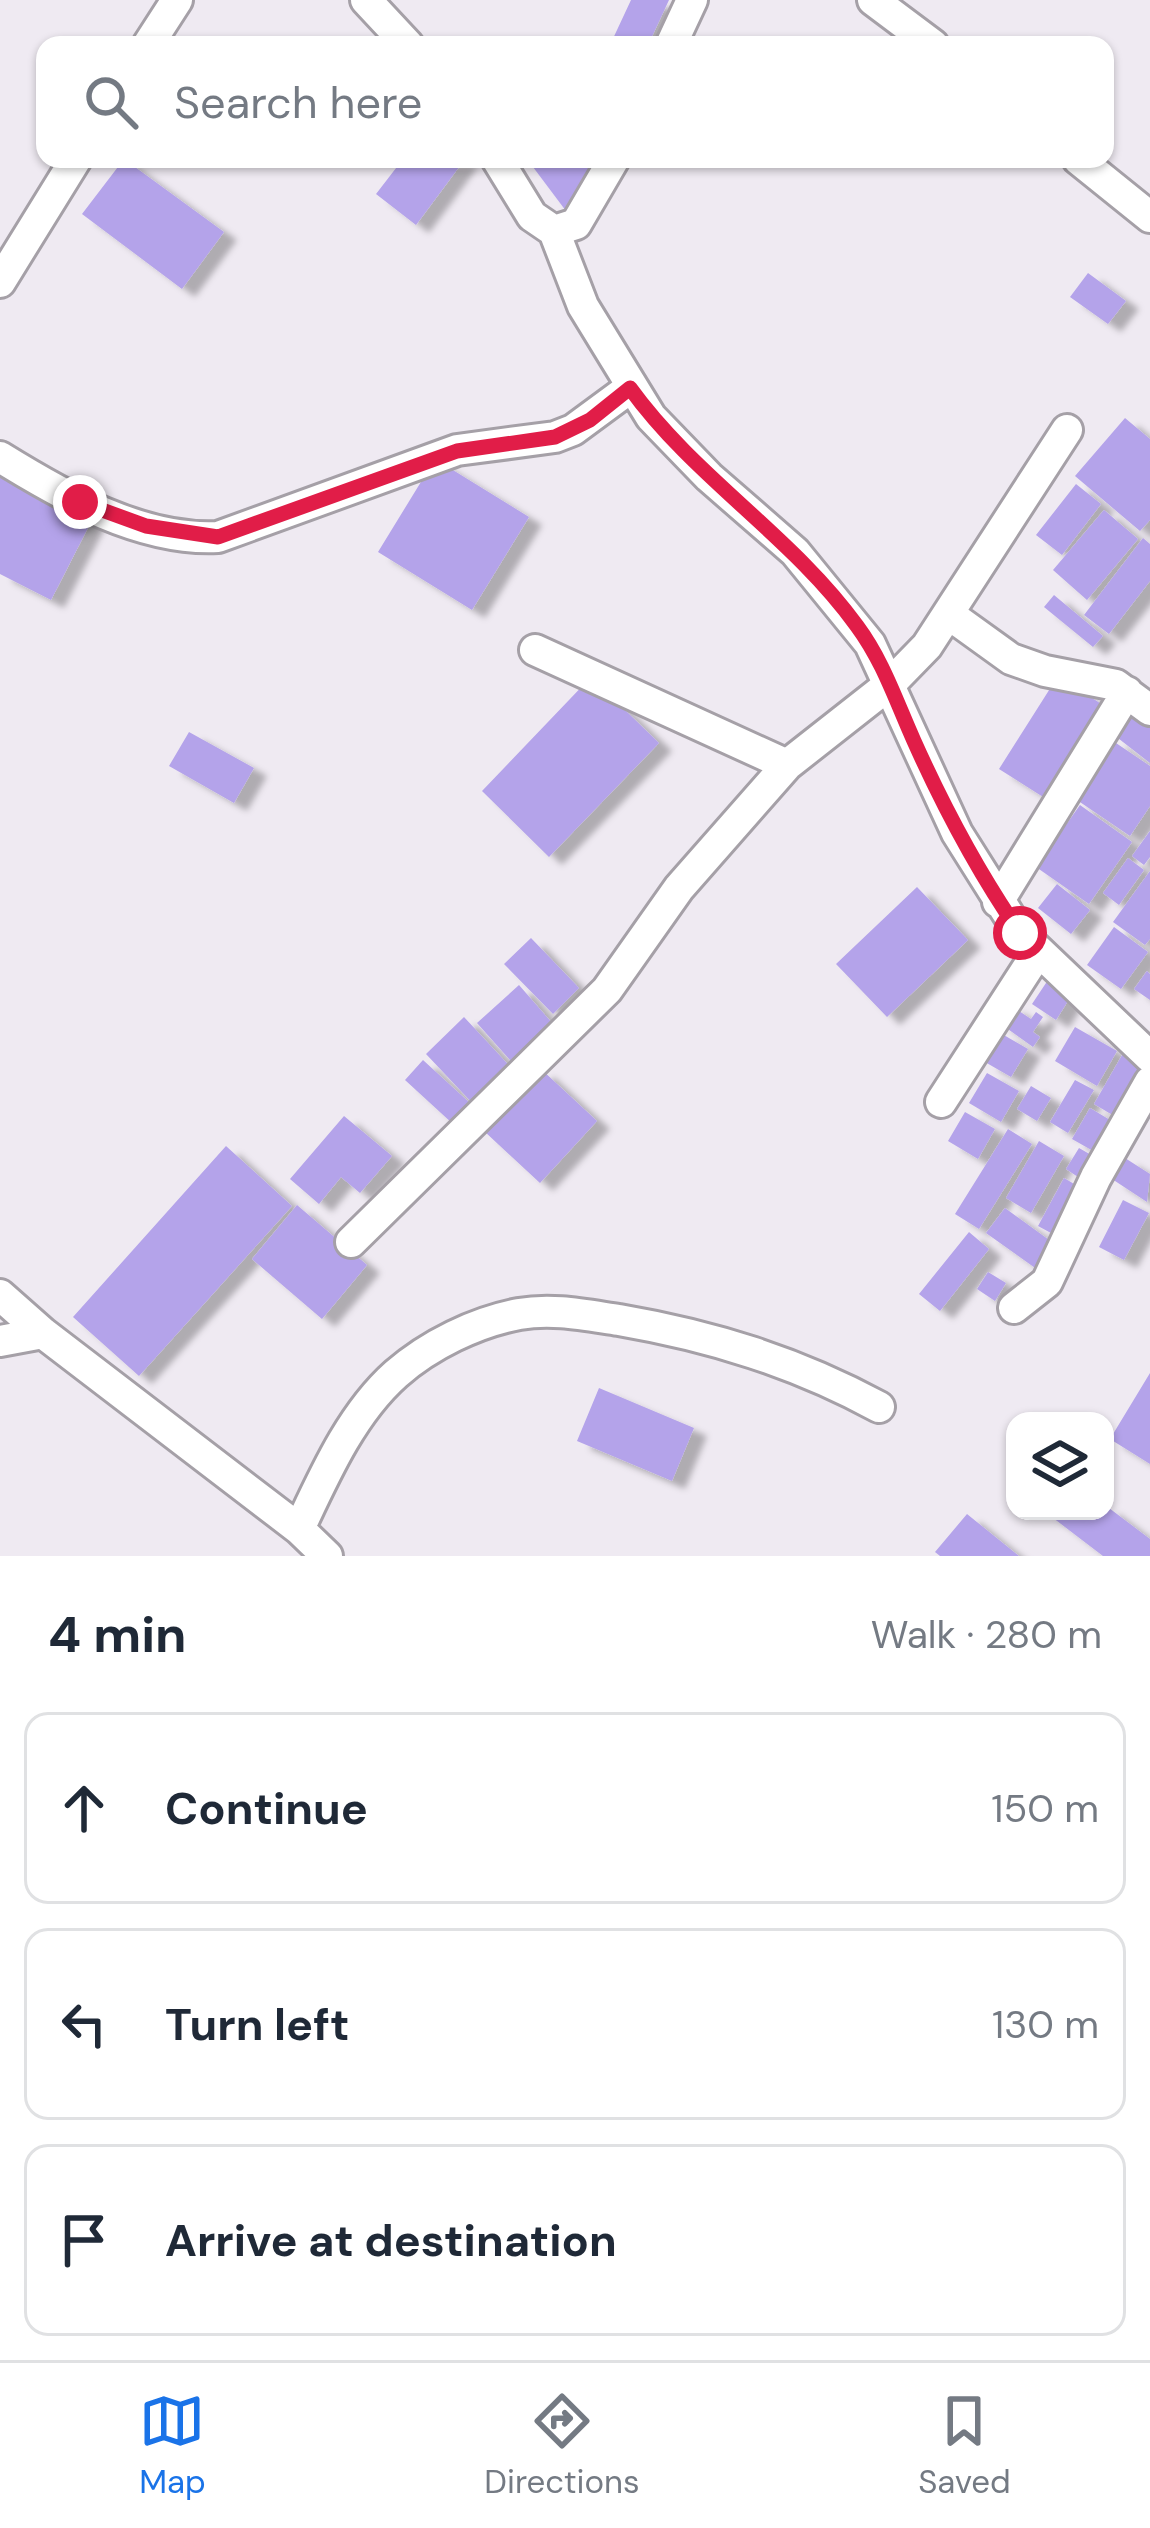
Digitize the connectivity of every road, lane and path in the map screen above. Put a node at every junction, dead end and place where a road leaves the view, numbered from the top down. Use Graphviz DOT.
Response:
graph roads {
  1 [pos="176,0"];
  2 [pos="366,0"];
  3 [pos="692,0"];
  4 [pos="873,0"];
  5 [pos="154,36"];
  6 [pos="400,36"];
  7 [pos="675,36"];
  8 [pos="921,36"];
  9 [pos="70,168"];
  10 [pos="503,168"];
  11 [pos="609,168"];
  12 [pos="1089,168"];
  13 [pos="1150,218"];
  14 [pos="554,231"];
  15 [pos="0,282"];
  16 [pos="630,388"];
  17 [pos="1067,430"];
  18 [pos="0,457"];
  19 [pos="950,615"];
  20 [pos="535,650"];
  21 [pos="890,684"];
  22 [pos="1138,701"];
  23 [pos="787,765"];
  24 [pos="998,902"];
  25 [pos="1037,952"];
  26 [pos="1150,1057"];
  27 [pos="1150,1082"];
  28 [pos="940,1102"];
  29 [pos="351,1243"];
  30 [pos="0,1295"];
  31 [pos="1014,1308"];
  32 [pos="44,1333"];
  33 [pos="0,1341"];
  34 [pos="879,1407"];
  35 [pos="314,1547"];
  1 -- 5 [label="street"];
  2 -- 6 [label="street"];
  3 -- 7 [label="street"];
  4 -- 8 [label="street"];
  9 -- 15 [label="street"];
  10 -- 14 [label="street"];
  11 -- 14 [label="street"];
  12 -- 13 [label="street"];
  14 -- 16 [label="street"];
  16 -- 18 [label="street"];
  16 -- 21 [label="street"];
  17 -- 19 [label="street"];
  19 -- 21 [label="street"];
  19 -- 22 [label="street"];
  20 -- 23 [label="street"];
  21 -- 23 [label="street"];
  21 -- 24 [label="street"];
  22 -- 24 [label="street"];
  23 -- 29 [label="street"];
  24 -- 25 [label="street"];
  25 -- 26 [label="street"];
  25 -- 28 [label="street"];
  27 -- 31 [label="street"];
  30 -- 32 [label="street"];
  32 -- 33 [label="street"];
  32 -- 35 [label="street"];
  34 -- 35 [label="street"];
}
